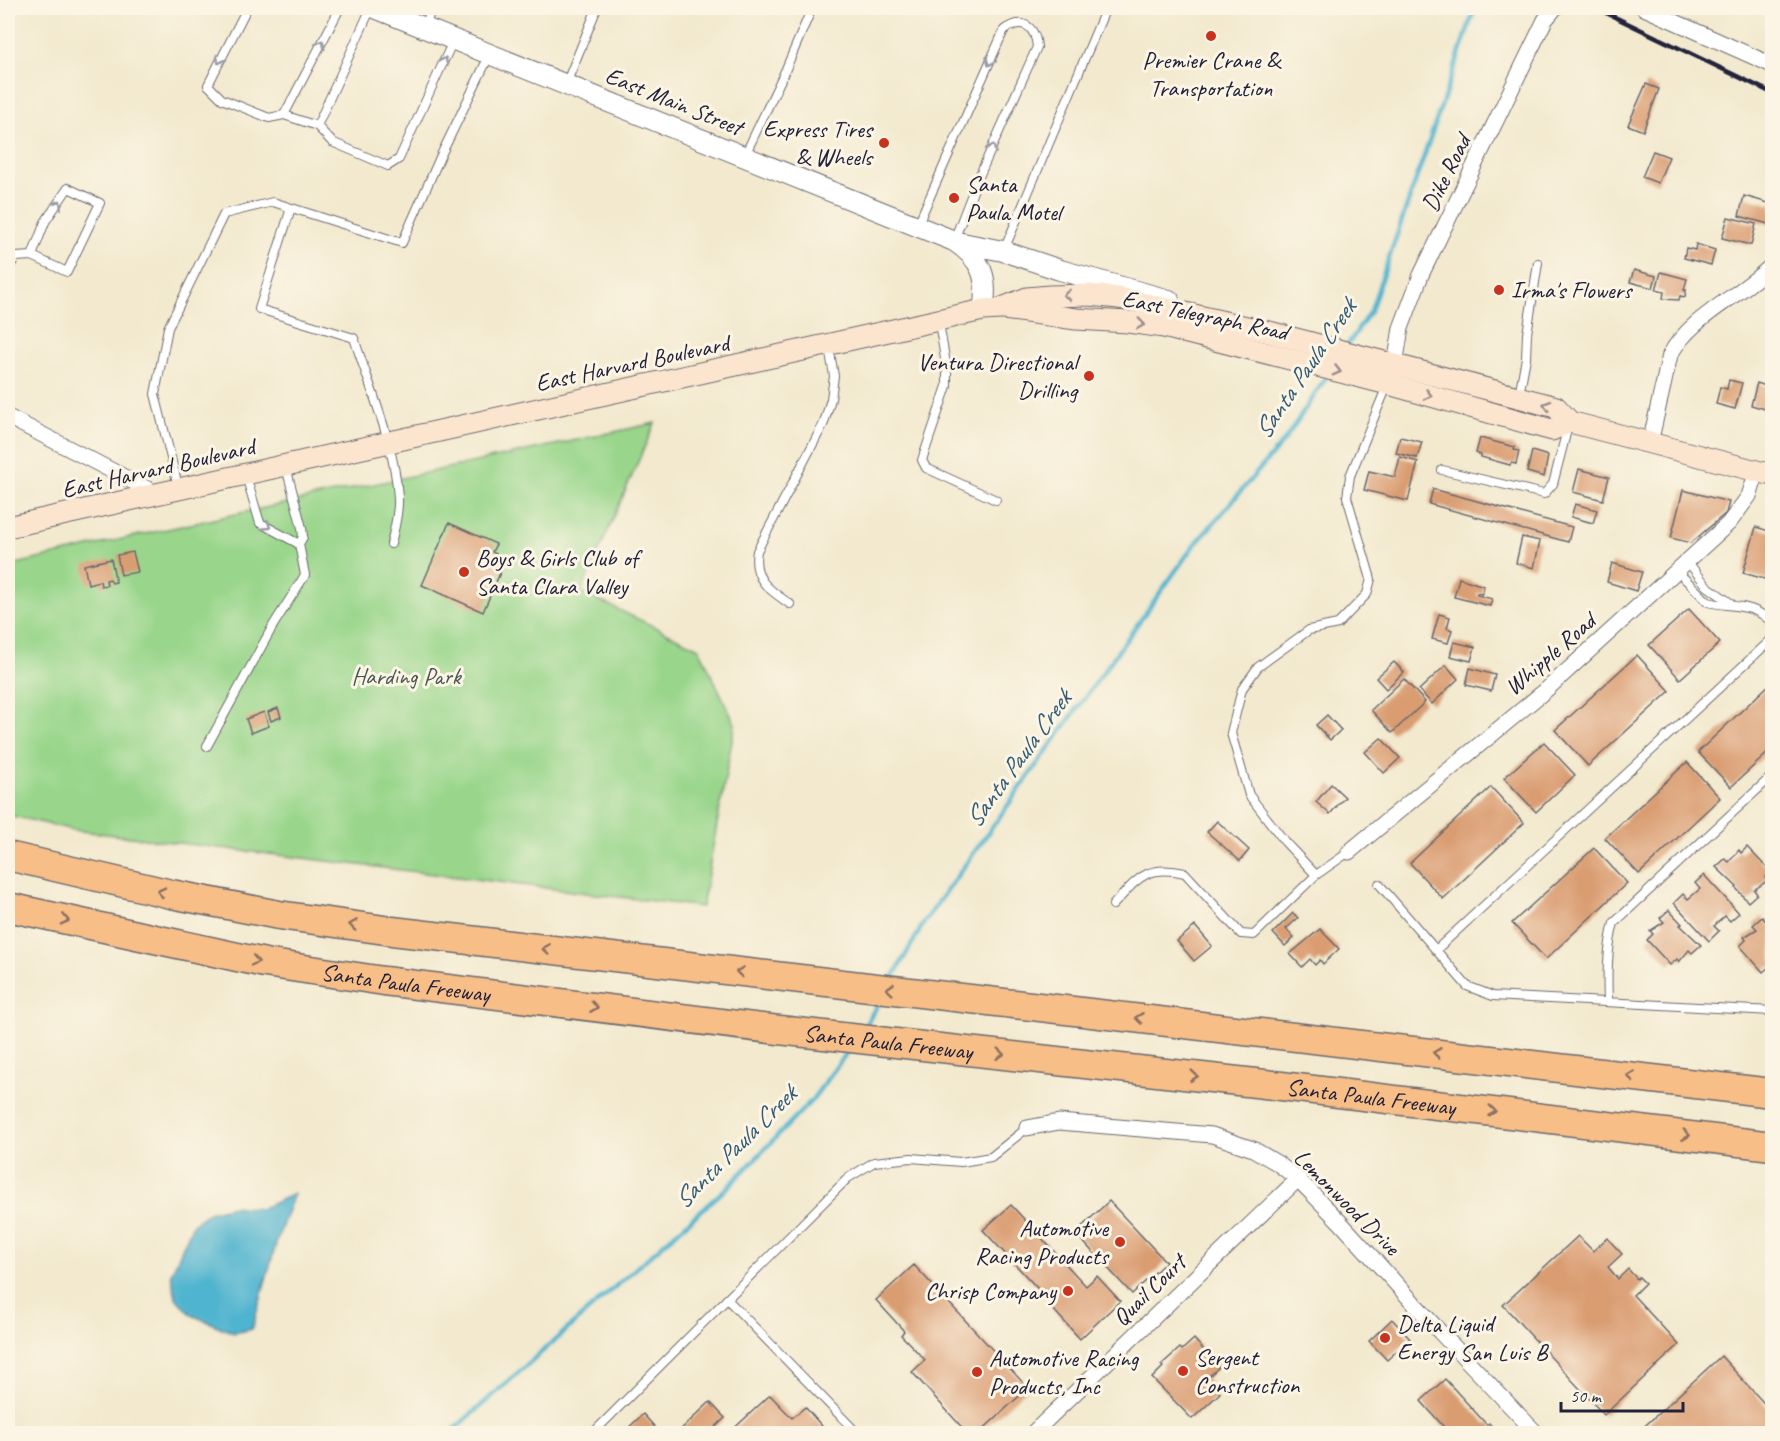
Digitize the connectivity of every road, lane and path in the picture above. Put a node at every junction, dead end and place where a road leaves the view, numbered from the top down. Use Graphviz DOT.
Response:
graph roads {
  1 [pos="247,8"];
  2 [pos="340,8"];
  3 [pos="373,8"];
  4 [pos="432,8"];
  5 [pos="597,8"];
  6 [pos="812,8"];
  7 [pos="1106,8"];
  8 [pos="1555,8"];
  9 [pos="1644,8"];
  10 [pos="425,28"];
  11 [pos="453,39"];
  12 [pos="490,54"];
  13 [pos="1773,65"];
  14 [pos="565,86"];
  15 [pos="284,115"];
  16 [pos="317,126"];
  17 [pos="745,157"];
  18 [pos="291,208"];
  19 [pos="916,227"];
  20 [pos="954,241"];
  21 [pos="1003,251"];
  22 [pos="32,256"];
  23 [pos="1538,262"];
  24 [pos="1773,265"];
  25 [pos="8,268"];
  26 [pos="1060,270"];
  27 [pos="992,309"];
  28 [pos="939,321"];
  29 [pos="1269,332"];
  30 [pos="829,346"];
  31 [pos="1383,373"];
  32 [pos="1519,397"];
  33 [pos="8,417"];
  34 [pos="1569,422"];
  35 [pos="388,443"];
  36 [pos="1650,443"];
  37 [pos="285,465"];
  38 [pos="1442,470"];
  39 [pos="1765,473"];
  40 [pos="246,474"];
  41 [pos="169,493"];
  42 [pos="996,500"];
  43 [pos="8,528"];
  44 [pos="299,544"];
  45 [pos="391,544"];
  46 [pos="1682,566"];
  47 [pos="790,604"];
  48 [pos="1733,604"];
  49 [pos="1773,623"];
  50 [pos="1773,639"];
  51 [pos="207,746"];
  52 [pos="1773,776"];
  53 [pos="1348,852"];
  54 [pos="8,856"];
  55 [pos="1316,875"];
  56 [pos="1379,884"];
  57 [pos="1113,905"];
  58 [pos="8,907"];
  59 [pos="1436,950"];
  60 [pos="1608,1002"];
  61 [pos="1773,1011"];
  62 [pos="1773,1093"];
  63 [pos="1027,1128"];
  64 [pos="1773,1146"];
  65 [pos="1298,1179"];
  66 [pos="727,1299"];
  67 [pos="592,1434"];
  68 [pos="858,1434"];
  69 [pos="1032,1434"];
  70 [pos="1537,1434"];
  1 -- 15 [label="lane, one-way"];
  15 -- 2 [label="lane, one-way"];
  3 -- 10 [label="street, East Main Street"];
  3 -- 16 [label="lane"];
  4 -- 10 [label="lane"];
  5 -- 14 [label="lane"];
  6 -- 17 [label="lane"];
  7 -- 21 [label="lane"];
  8 -- 31 [label="street, Dike Road"];
  9 -- 13 [label="street"];
  10 -- 11 [label="street, East Main Street"];
  11 -- 12 [label="street, East Main Street"];
  16 -- 11 [label="lane, one-way"];
  12 -- 14 [label="street, East Main Street"];
  12 -- 18 [label="lane"];
  14 -- 17 [label="street, East Main Street"];
  15 -- 16 [label="lane"];
  17 -- 19 [label="street, East Main Street"];
  18 -- 35 [label="lane"];
  18 -- 41 [label="lane"];
  19 -- 20 [label="street, East Main Street"];
  20 -- 19 [label="lane, one-way"];
  20 -- 21 [label="street, East Main Street"];
  20 -- 27 [label="street, East Main Street"];
  21 -- 26 [label="street, East Main Street"];
  22 -- 22 [label="lane, one-way"];
  22 -- 25 [label="lane"];
  23 -- 32 [label="lane"];
  24 -- 36 [label="street"];
  26 -- 29 [label="street, East Telegraph Road"];
  27 -- 28 [label="main road, East Harvard Boulevard"];
  29 -- 27 [label="main road, East Harvard Boulevard, one-way"];
  27 -- 31 [label="main road, East Telegraph Road, one-way"];
  28 -- 30 [label="main road, East Harvard Boulevard"];
  28 -- 42 [label="lane"];
  29 -- 31 [label="main road, East Telegraph Road"];
  30 -- 35 [label="main road, East Harvard Boulevard"];
  30 -- 47 [label="lane"];
  31 -- 32 [label="main road, East Telegraph Road"];
  31 -- 34 [label="main road, East Telegraph Road, one-way"];
  31 -- 55 [label="lane"];
  34 -- 32 [label="main road, East Telegraph Road, one-way"];
  33 -- 41 [label="street"];
  34 -- 36 [label="main road, East Telegraph Road"];
  34 -- 38 [label="lane"];
  35 -- 37 [label="main road, East Harvard Boulevard"];
  35 -- 45 [label="lane"];
  36 -- 39 [label="main road, East Telegraph Road"];
  37 -- 40 [label="main road, East Harvard Boulevard"];
  37 -- 44 [label="lane"];
  39 -- 46 [label="street, Whipple Road"];
  40 -- 41 [label="main road, East Harvard Boulevard"];
  40 -- 44 [label="lane, one-way"];
  41 -- 43 [label="main road, East Harvard Boulevard"];
  44 -- 51 [label="lane"];
  46 -- 48 [label="lane"];
  46 -- 48 [label="lane"];
  46 -- 53 [label="street, Whipple Road"];
  48 -- 49 [label="lane"];
  50 -- 59 [label="lane"];
  52 -- 60 [label="lane"];
  53 -- 55 [label="lane"];
  62 -- 54 [label="highway, Santa Paula Freeway, one-way"];
  55 -- 57 [label="lane"];
  56 -- 59 [label="lane"];
  58 -- 64 [label="highway, Santa Paula Freeway, one-way"];
  59 -- 60 [label="lane"];
  60 -- 61 [label="lane"];
  63 -- 65 [label="street, Lemonwood Drive"];
  63 -- 66 [label="lane"];
  65 -- 69 [label="street, Quail Court"];
  65 -- 70 [label="street, Lemonwood Drive"];
  66 -- 67 [label="lane"];
  66 -- 68 [label="lane"];
}
